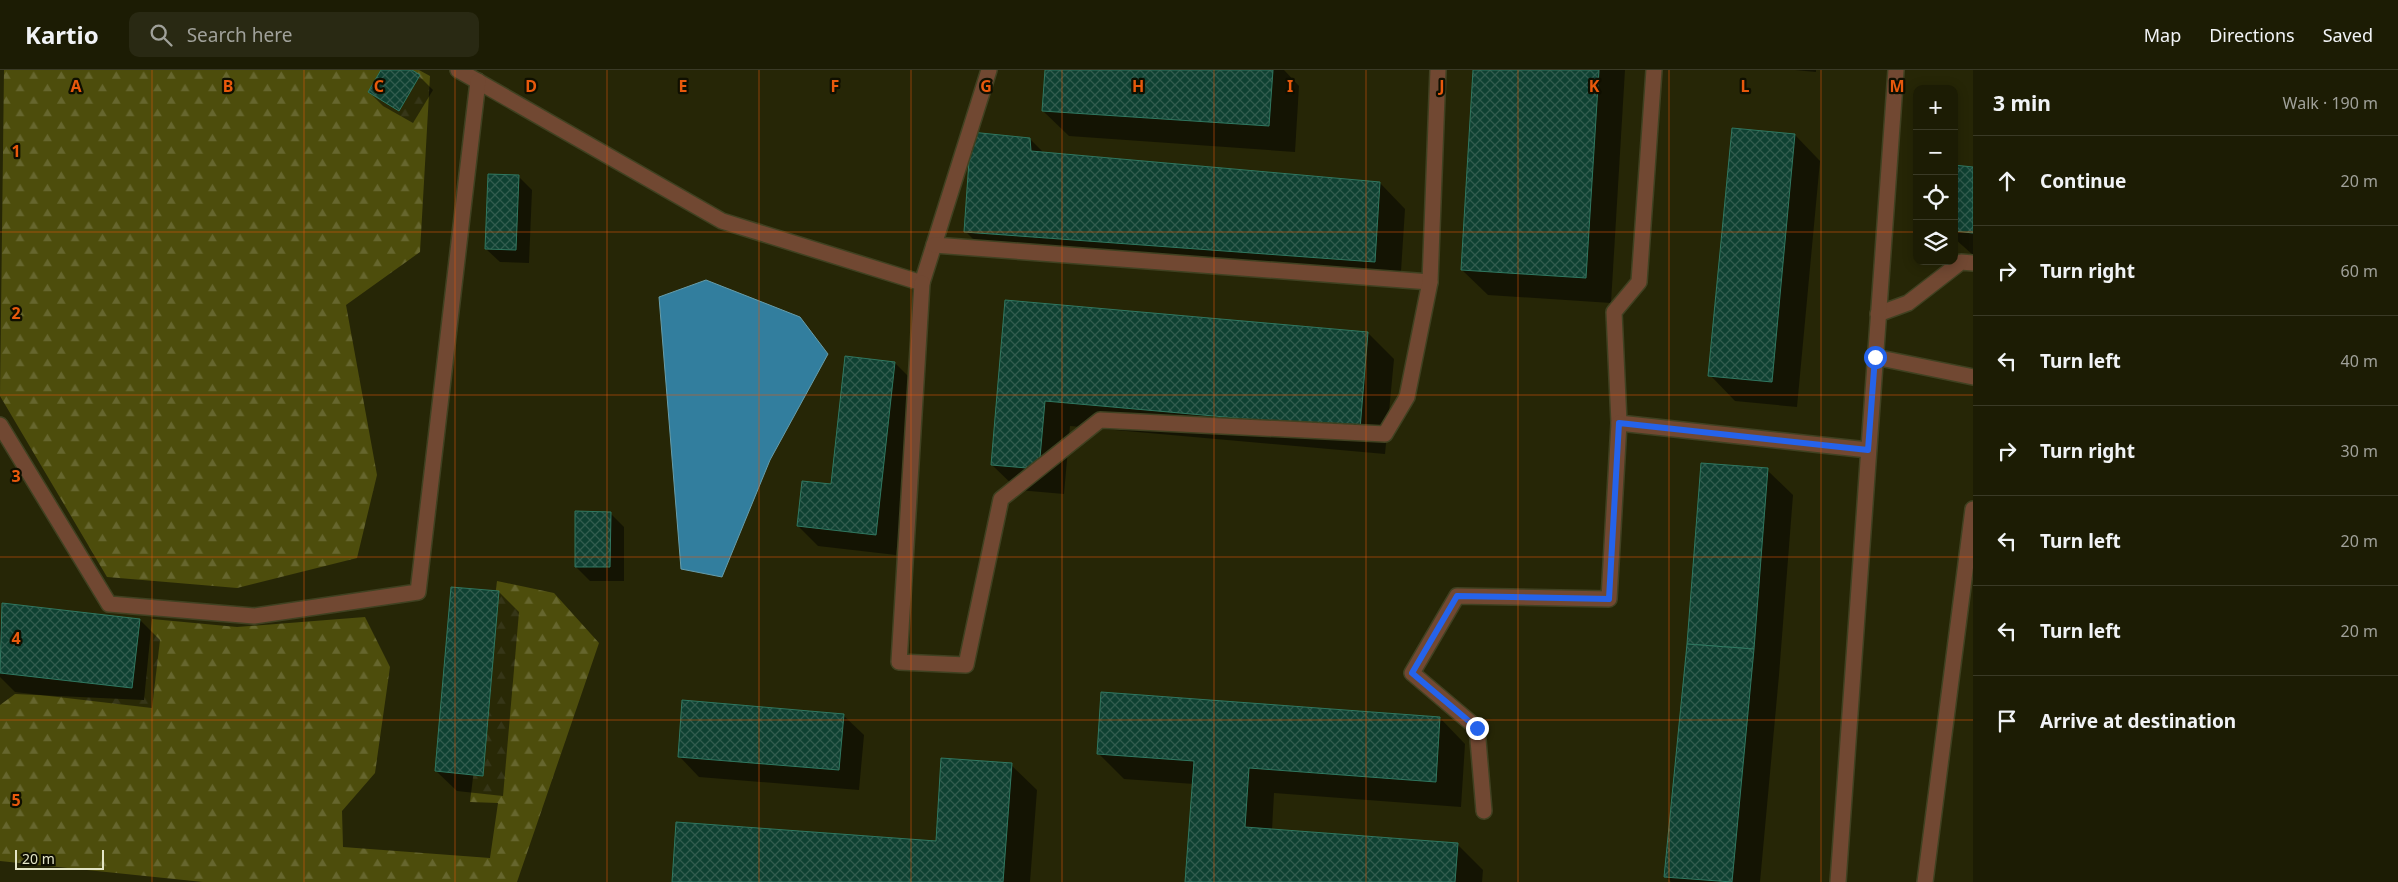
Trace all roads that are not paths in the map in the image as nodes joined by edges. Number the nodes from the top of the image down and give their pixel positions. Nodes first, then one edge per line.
1 (458, 70) edge
2 (989, 70) edge
3 (1438, 70) edge
4 (1654, 70) edge
5 (1896, 70) edge
6 (478, 81) junction
7 (934, 245) junction
8 (1973, 263) edge
9 (1430, 282) junction
10 (922, 283) junction
11 (1878, 314) junction
12 (1875, 357) junction
13 (1973, 377) edge
14 (1619, 423) junction
15 (0, 425) edge
16 (1868, 450) junction
17 (1973, 508) edge
18 (1484, 810) dead end
19 (1838, 882) edge
20 (1925, 882) edge

1 - 6 lane
2 - 7 lane
3 - 9 lane
4 - 14 lane
5 - 11 lane
6 - 10 lane
6 - 15 lane
7 - 9 lane
7 - 10 lane
8 - 11 lane
9 - 10 lane
11 - 12 lane
12 - 13 lane
12 - 16 lane
14 - 16 lane
14 - 18 lane
16 - 19 lane
17 - 20 lane

